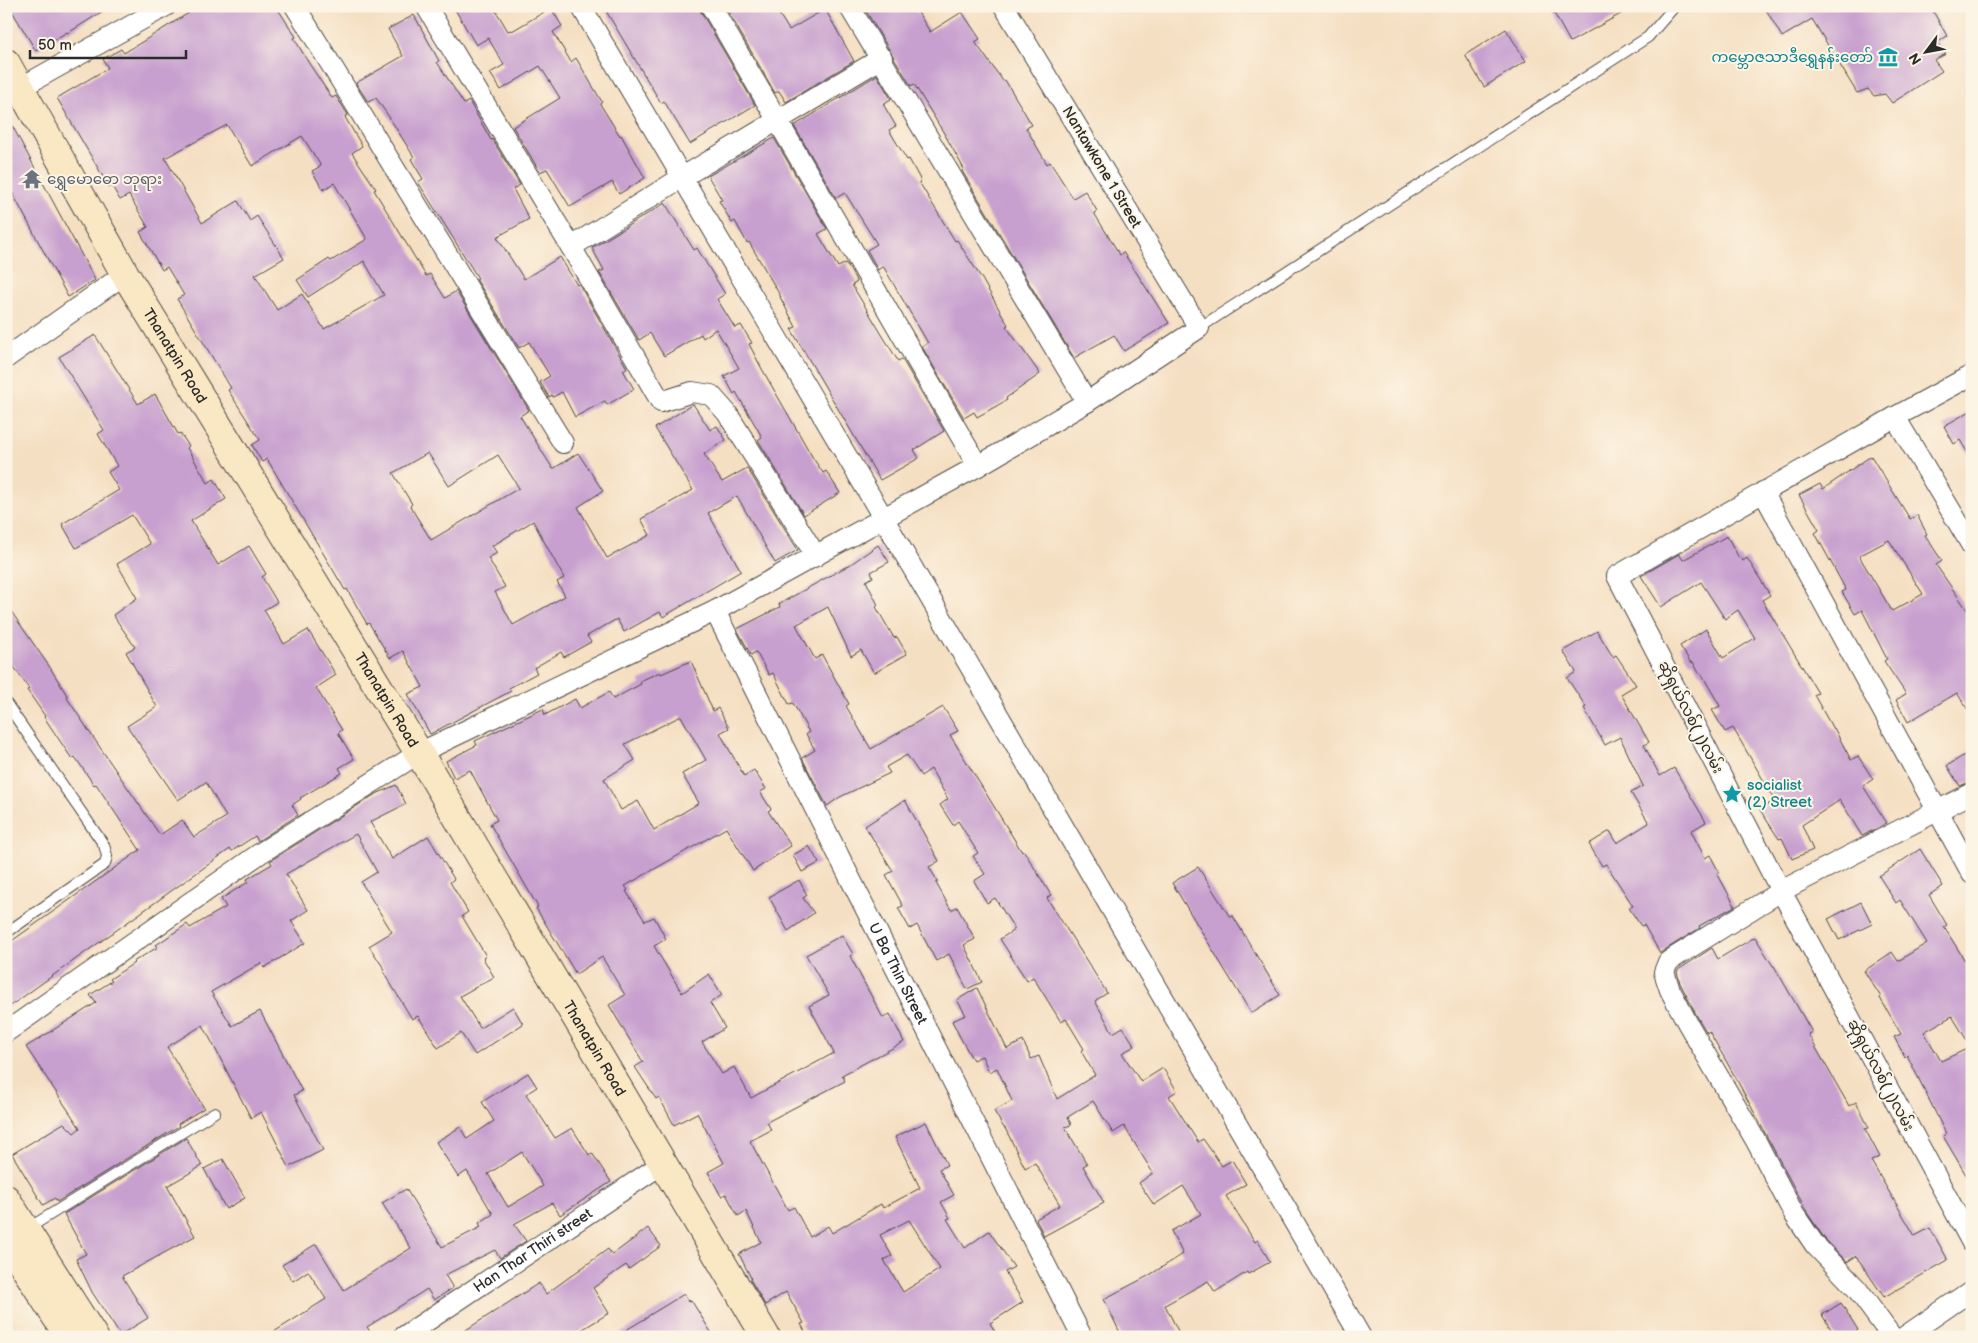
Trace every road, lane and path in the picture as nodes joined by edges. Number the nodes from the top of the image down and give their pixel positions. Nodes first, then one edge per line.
1 (294, 6) edge
2 (426, 6) edge
3 (580, 6) edge
4 (711, 6) edge
5 (849, 6) edge
6 (1004, 6) edge
7 (1675, 6) edge
8 (165, 7) edge
9 (882, 58) junction
10 (6, 64) edge
11 (20, 88) junction
12 (778, 122) junction
13 (681, 178) junction
14 (571, 247) junction
15 (125, 274) junction
16 (1199, 328) junction
17 (6, 358) edge
18 (1972, 376) edge
19 (1086, 402) junction
20 (1895, 417) junction
21 (563, 443) dead end
22 (978, 466) junction
23 (1763, 492) junction
24 (884, 519) junction
25 (1972, 546) edge
26 (816, 556) junction
27 (715, 611) junction
28 (6, 703) edge
29 (419, 753) junction
30 (1972, 793) edge
31 (1938, 812) junction
32 (1972, 874) edge
33 (1781, 891) junction
34 (6, 933) edge
35 (6, 1032) edge
36 (215, 1112) dead end
37 (662, 1164) junction
38 (6, 1199) edge
39 (16, 1234) edge
40 (1972, 1243) edge
41 (1972, 1290) edge
42 (69, 1337) edge
43 (94, 1337) edge
44 (402, 1337) edge
45 (766, 1337) edge
46 (1082, 1337) edge
47 (1361, 1337) edge
48 (1892, 1337) edge
49 (1904, 1337) edge

1 - 21 street
2 - 14 street
3 - 13 street
4 - 12 street
5 - 9 street
6 - 16 street, Nantawkone 1 Street
7 - 16 lane
8 - 11 street
9 - 12 street
9 - 19 street
10 - 11 main road, Thanatpin Road
11 - 15 main road, Thanatpin Road
12 - 13 street
12 - 22 street
13 - 14 street
13 - 24 street
14 - 26 street
15 - 17 street
15 - 29 main road, Thanatpin Road
16 - 19 street
18 - 20 street, ဆိုရှယ်လစ်(၂)လမ်း
19 - 22 street
20 - 23 street, ဆိုရှယ်လစ်(၂)လမ်း
20 - 25 street
22 - 24 street
23 - 31 street
23 - 33 street, ဆိုရှယ်လစ်(၂)လမ်း
24 - 26 street
24 - 47 street
26 - 27 street
27 - 29 street
27 - 46 street, U Ba Thin Street
28 - 34 lane
29 - 35 street
29 - 37 main road, Thanatpin Road
30 - 31 street
31 - 32 street
31 - 33 street
33 - 40 street, ဆိုရှယ်လစ်(၂)လမ်း
33 - 48 street
36 - 39 lane
37 - 44 street, Han Thar Thiri street
37 - 45 main road, Thanatpin Road
38 - 39 main road
39 - 42 main road
39 - 43 main road
41 - 49 street

